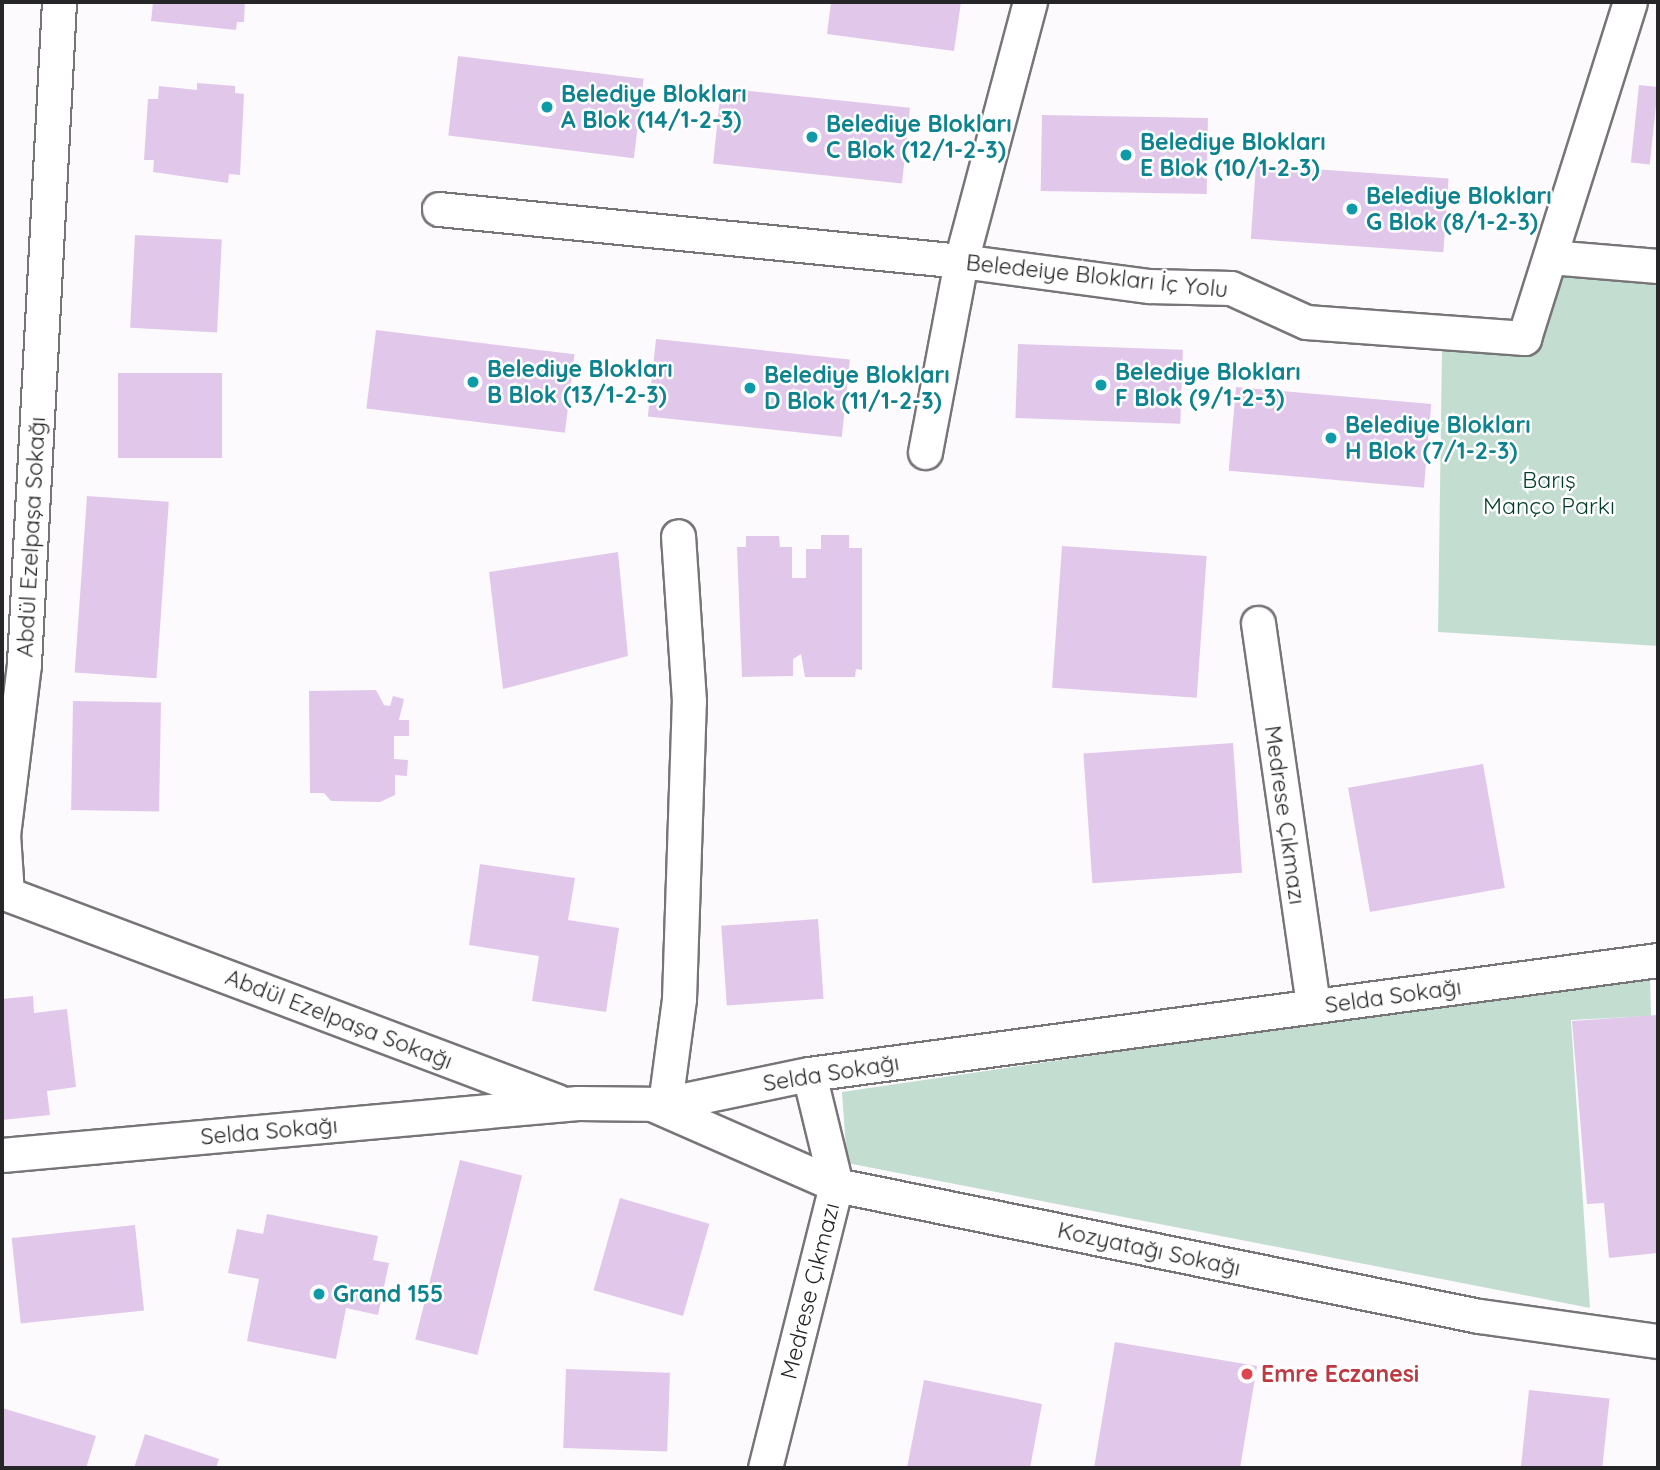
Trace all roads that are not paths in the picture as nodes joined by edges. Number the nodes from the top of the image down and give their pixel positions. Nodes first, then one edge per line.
1 (59, 2) edge
2 (1030, 2) edge
3 (1630, 2) edge
4 (439, 209) dead end
5 (1550, 257) junction
6 (961, 261) junction
7 (1658, 266) edge
8 (925, 452) dead end
9 (678, 536) dead end
10 (1258, 623) dead end
11 (13, 663) edge
12 (1658, 960) edge
13 (1312, 1006) junction
14 (809, 1073) junction
15 (566, 1104) junction
16 (660, 1105) junction
17 (2, 1155) edge
18 (836, 1185) junction
19 (1658, 1340) edge
20 (765, 1468) edge

1 - 11 street, Abdül Ezelpaşa Sokağı
2 - 6 street
3 - 5 street, Beledeiye Blokları İç Yolu
4 - 6 street, Beledeiye Blokları İç Yolu
5 - 6 street, Beledeiye Blokları İç Yolu
5 - 7 street
6 - 8 street
9 - 16 street
10 - 13 street, Medrese Çıkmazı
11 - 15 street, Abdül Ezelpaşa Sokağı
12 - 13 street, Selda Sokağı
13 - 14 street, Selda Sokağı
14 - 16 street, Selda Sokağı
14 - 18 street, Medrese Çıkmazı
15 - 16 street, Selda Sokağı
15 - 17 street, Selda Sokağı
16 - 18 street, Kozyatağı Sokağı
18 - 19 street, Kozyatağı Sokağı
18 - 20 street, Medrese Çıkmazı

